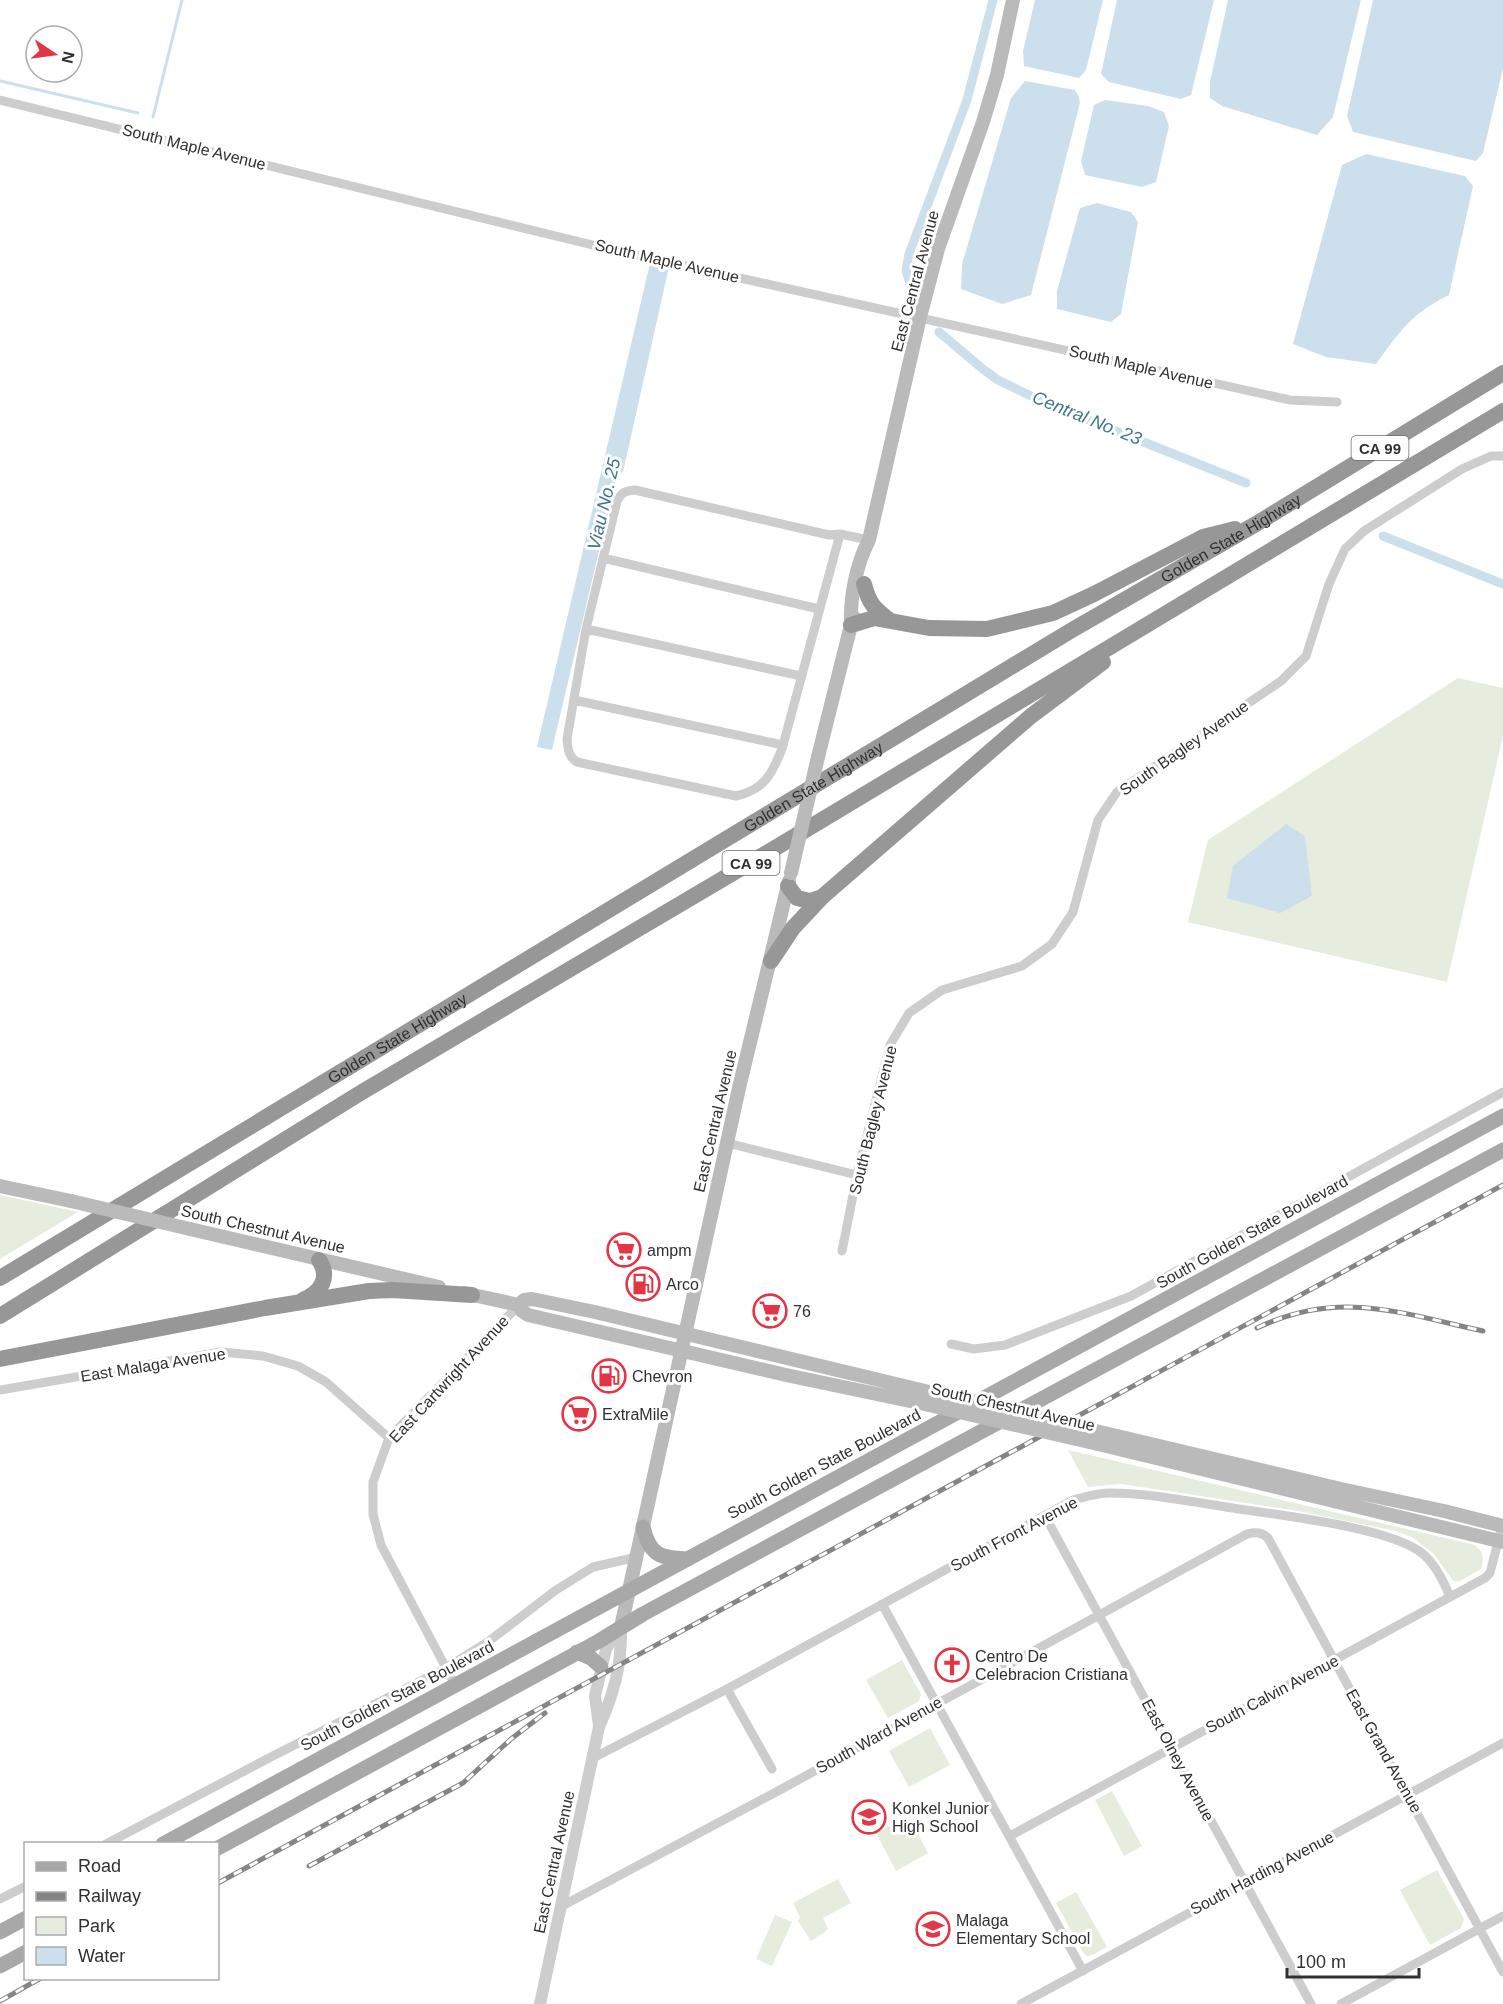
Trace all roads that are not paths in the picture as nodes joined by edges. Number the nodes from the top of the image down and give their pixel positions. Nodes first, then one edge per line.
1 (1013, 0) edge
2 (0, 100) edge
3 (920, 316) junction
4 (1503, 373) edge
5 (1337, 402) dead end
6 (1503, 411) edge
7 (1503, 456) edge
8 (1256, 524) junction
9 (840, 534) junction
10 (869, 540) junction
11 (603, 558) junction
12 (864, 585) junction
13 (819, 609) junction
14 (1172, 610) junction
15 (890, 620) junction
16 (851, 625) junction
17 (586, 629) junction
18 (801, 676) junction
19 (574, 700) junction
20 (783, 746) junction
21 (790, 880) junction
22 (822, 897) junction
23 (771, 961) junction
24 (1503, 1092) edge
25 (1503, 1116) edge
26 (727, 1143) junction
27 (1503, 1150) edge
28 (857, 1175) junction
29 (0, 1186) edge
30 (842, 1251) dead end
31 (319, 1260) junction
32 (0, 1278) edge
33 (472, 1295) junction
34 (296, 1303) junction
35 (519, 1305) junction
36 (0, 1316) edge
37 (686, 1334) junction
38 (951, 1344) dead end
39 (682, 1351) junction
40 (0, 1359) edge
41 (0, 1390) edge
42 (389, 1438) junction
43 (1045, 1516) junction
44 (1502, 1526) edge
45 (643, 1527) junction
46 (1260, 1533) joint
47 (1501, 1541) edge
48 (636, 1557) junction
49 (688, 1559) junction
50 (628, 1592) junction
51 (1450, 1597) junction
52 (882, 1604) junction
53 (1098, 1615) junction
54 (621, 1627) junction
55 (577, 1653) junction
56 (1334, 1660) junction
57 (601, 1667) junction
58 (446, 1668) junction
59 (455, 1685) junction
60 (727, 1689) junction
61 (937, 1703) junction
62 (599, 1727) junction
63 (1503, 1743) edge
64 (1172, 1748) junction
65 (593, 1758) junction
66 (772, 1769) dead end
67 (1408, 1794) junction
68 (1010, 1836) junction
69 (110, 1842) edge
70 (167, 1842) edge
71 (219, 1847) edge
72 (1245, 1882) junction
73 (24, 1887) edge
74 (0, 1899) edge
75 (562, 1906) junction
76 (1503, 1916) edge
77 (24, 1919) edge
78 (1480, 1928) junction
79 (0, 1932) edge
80 (24, 1953) edge
81 (0, 1966) edge
82 (1083, 1971) junction
83 (1503, 1972) edge
84 (540, 2004) edge
85 (1021, 2004) edge
86 (1311, 2004) edge
87 (1341, 2004) edge

1 - 3 main road, East Central Avenue
2 - 3 street, South Maple Avenue
3 - 5 street, South Maple Avenue
3 - 10 main road, East Central Avenue
4 - 8 highway, Golden State Highway / CA 99
6 - 14 highway, Golden State Highway / CA 99
7 - 28 street, South Bagley Avenue
8 - 15 highway
8 - 32 highway, Golden State Highway / CA 99
9 - 10 street
9 - 11 street
9 - 13 street
10 - 12 main road, East Central Avenue
10 - 16 main road, East Central Avenue
11 - 13 street
11 - 17 street
12 - 15 highway
12 - 16 main road, East Central Avenue
13 - 18 street
14 - 22 highway
14 - 36 highway, Golden State Highway / CA 99
15 - 16 highway
16 - 21 main road, East Central Avenue, bridge
17 - 18 street
17 - 19 street
18 - 20 street
19 - 20 street
19 - 20 street
21 - 22 highway
21 - 23 main road, East Central Avenue
22 - 23 highway
23 - 26 main road, East Central Avenue
24 - 38 street
25 - 49 main road, South Golden State Boulevard
26 - 28 street
26 - 37 main road, East Central Avenue
27 - 54 main road
28 - 30 street, South Bagley Avenue
29 - 31 main road, South Chestnut Avenue, bridge
31 - 33 main road, South Chestnut Avenue
31 - 34 highway
33 - 34 highway
33 - 35 main road, South Chestnut Avenue
34 - 40 highway
35 - 37 main road, South Chestnut Avenue
35 - 39 main road, South Chestnut Avenue
35 - 42 street, East Cartwright Avenue
37 - 39 main road, East Central Avenue
37 - 44 main road, South Chestnut Avenue, bridge
39 - 45 main road, East Central Avenue
39 - 47 main road, South Chestnut Avenue, bridge
41 - 42 street, East Malaga Avenue
42 - 58 street, East Cartwright Avenue
43 - 51 street, South Front Avenue
43 - 52 street, South Front Avenue
43 - 53 street, East Olney Avenue
44 - 47 street, South Calvin Avenue
45 - 48 main road, East Central Avenue
45 - 49 main road
46 - 53 street, South Ward Avenue
46 - 56 street, East Grand Avenue
47 - 51 street, South Calvin Avenue
48 - 50 main road, East Central Avenue
48 - 58 street
49 - 50 main road, South Golden State Boulevard
50 - 54 main road, East Central Avenue
50 - 59 main road, South Golden State Boulevard
51 - 56 street, South Calvin Avenue
52 - 60 street, South Front Avenue
52 - 61 street
53 - 61 street, South Ward Avenue
53 - 64 street, East Olney Avenue
54 - 55 main road
54 - 57 street, East Central Avenue
54 - 62 street, East Central Avenue
55 - 57 main road
55 - 71 main road
56 - 64 street, South Calvin Avenue
56 - 67 street, East Grand Avenue
57 - 62 street, East Central Avenue
58 - 59 street, East Cartwright Avenue
58 - 69 street
59 - 70 main road, South Golden State Boulevard
60 - 65 street, South Front Avenue
60 - 66 street
61 - 68 street
61 - 75 street, South Ward Avenue
62 - 65 street, East Central Avenue
63 - 67 street, South Harding Avenue
64 - 68 street, South Calvin Avenue
64 - 72 street, East Olney Avenue
65 - 75 street, East Central Avenue
67 - 72 street, South Harding Avenue
67 - 78 street, East Grand Avenue
68 - 82 street
72 - 82 street, South Harding Avenue
72 - 86 street, East Olney Avenue
73 - 74 street
75 - 84 street, East Central Avenue
76 - 78 street
77 - 79 main road
78 - 83 street, East Grand Avenue
78 - 87 street
80 - 81 main road
82 - 85 street, South Harding Avenue

